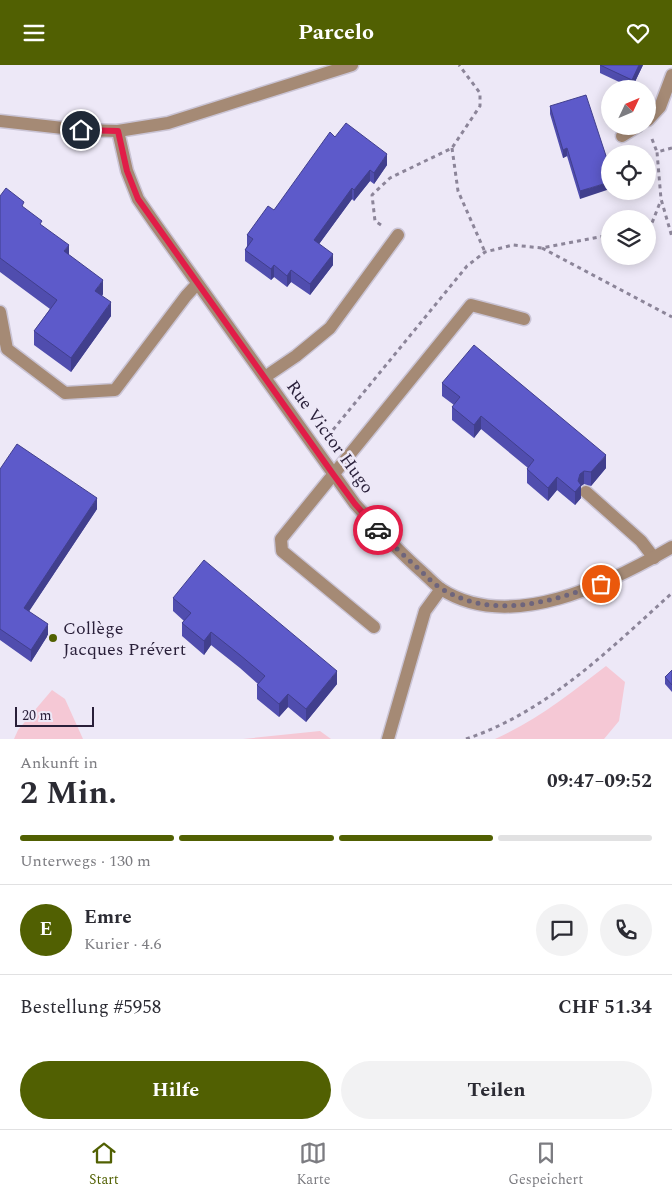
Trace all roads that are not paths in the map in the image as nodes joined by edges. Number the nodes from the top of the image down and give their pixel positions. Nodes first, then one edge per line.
1 (352, 65) edge
2 (672, 75) edge
3 (656, 111) edge
4 (0, 121) edge
5 (118, 131) junction
6 (398, 235) road end
7 (197, 284) junction
8 (0, 311) edge
9 (524, 319) dead end
10 (265, 377) junction
11 (333, 474) junction
12 (586, 492) edge
13 (672, 547) edge
14 (654, 558) junction
15 (441, 589) junction
16 (374, 627) dead end
17 (388, 739) edge

1 - 5 street
2 - 3 street
4 - 5 street
5 - 7 street, Rue Victor Hugo
6 - 10 street
7 - 8 street
7 - 10 street, Rue Victor Hugo
9 - 11 street
10 - 11 street, Rue Victor Hugo
11 - 15 street, Rue Victor Hugo
11 - 16 street
12 - 14 street
13 - 14 street, Rue Victor Hugo
14 - 15 street, Rue Victor Hugo
15 - 17 street

